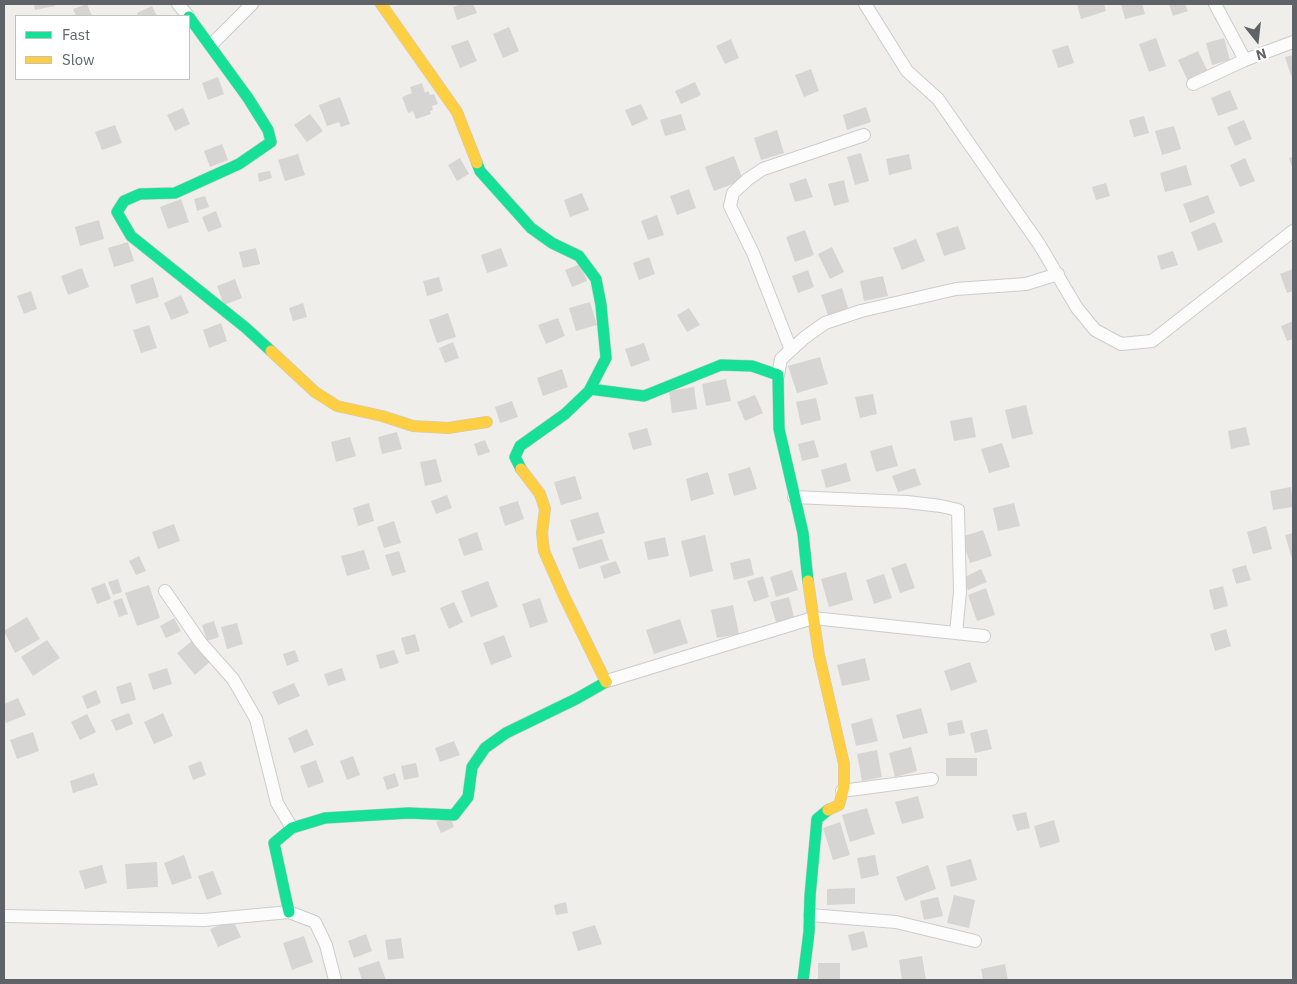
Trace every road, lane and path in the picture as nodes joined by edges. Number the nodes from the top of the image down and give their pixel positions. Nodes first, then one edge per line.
1 (178, 4) edge
2 (252, 4) edge
3 (381, 4) edge
4 (865, 4) edge
5 (1215, 4) edge
6 (186, 15) edge
7 (190, 19) edge
8 (1293, 42) edge
9 (211, 45) junction
10 (1245, 60) junction
11 (1193, 84) dead end
12 (864, 135) dead end
13 (1293, 230) edge
14 (1058, 274) junction
15 (791, 350) junction
16 (778, 375) junction
17 (590, 389) junction
18 (487, 422) dead end
19 (794, 497) junction
20 (165, 591) dead end
21 (813, 618) junction
22 (956, 633) junction
23 (984, 636) dead end
24 (607, 681) junction
25 (932, 779) dead end
26 (842, 791) junction
27 (292, 828) junction
28 (289, 912) junction
29 (810, 915) junction
30 (4, 916) edge
31 (975, 941) dead end
32 (335, 980) edge
33 (803, 980) edge

1 - 6 street
2 - 9 street
3 - 17 street
4 - 14 street
5 - 10 street
7 - 9 street
8 - 10 street
9 - 18 street
10 - 11 street
12 - 15 street
13 - 14 street
14 - 15 street
15 - 16 street
16 - 17 street
16 - 19 street
17 - 24 street
19 - 21 street
19 - 22 street
20 - 27 street
21 - 22 street
21 - 24 street
21 - 26 street
22 - 23 street
24 - 27 street
25 - 26 street
26 - 29 street
27 - 28 street
28 - 30 street
28 - 32 street
29 - 31 street
29 - 33 street

